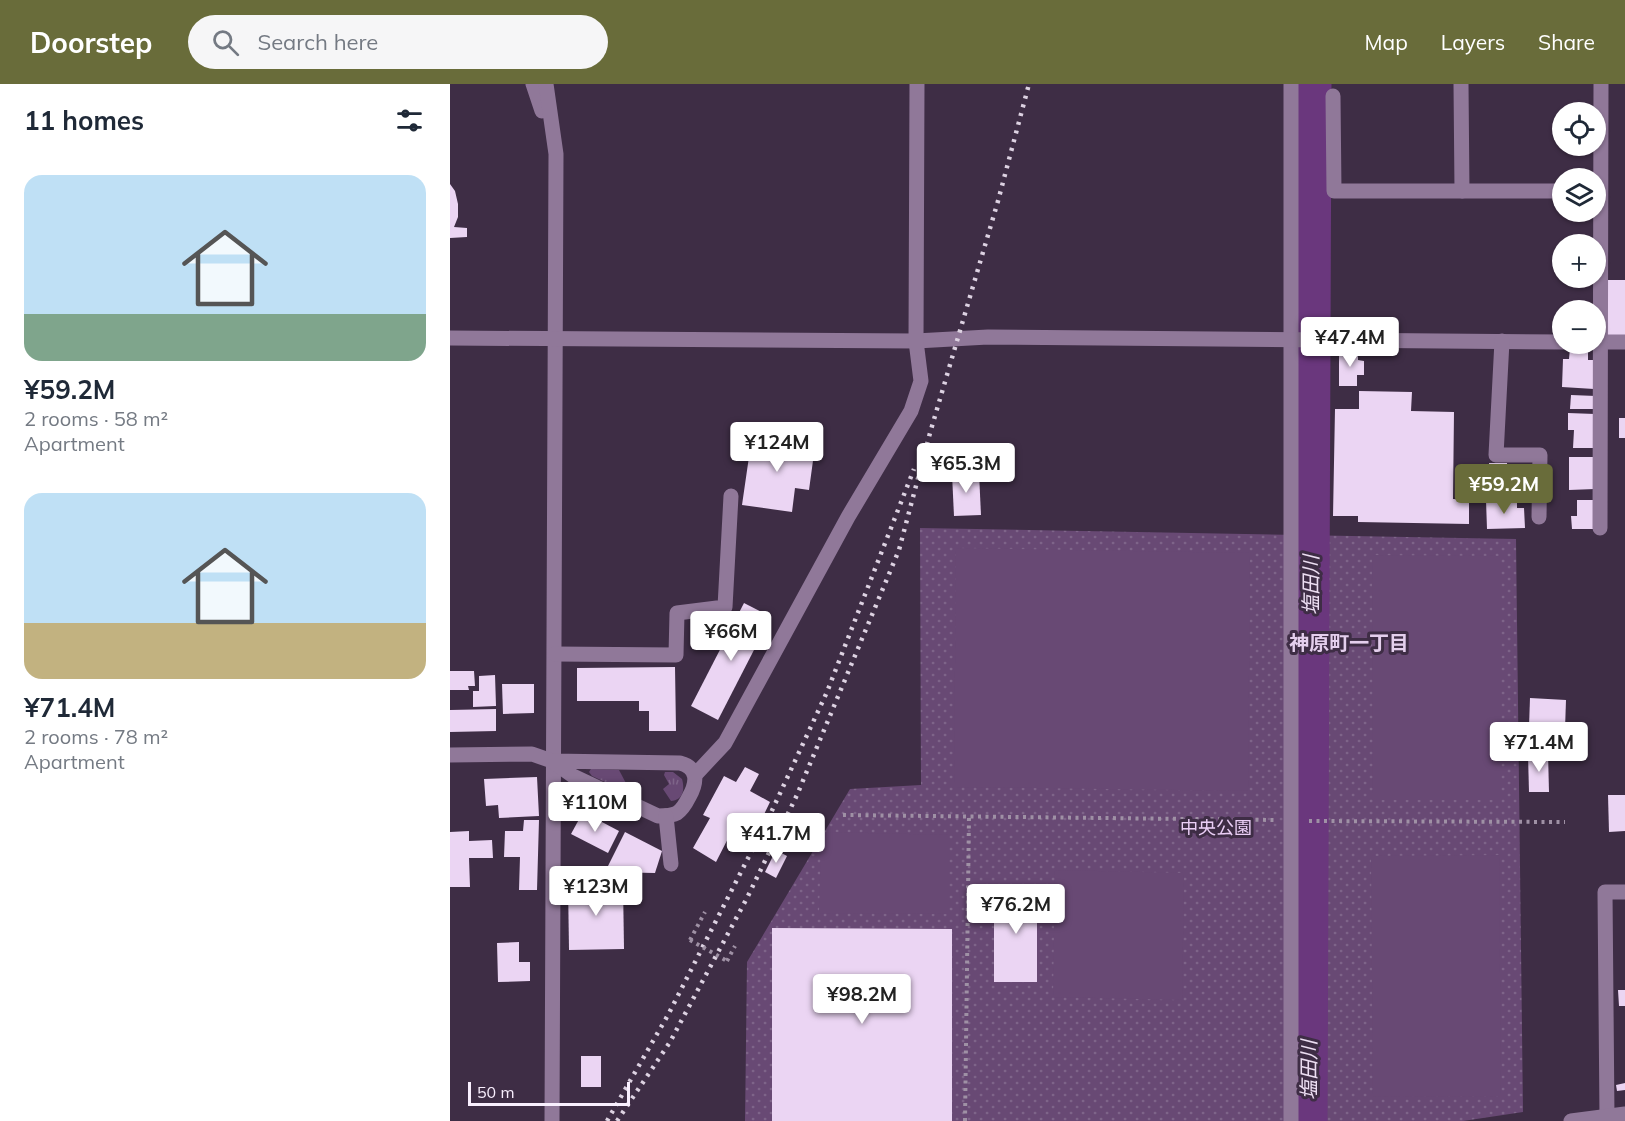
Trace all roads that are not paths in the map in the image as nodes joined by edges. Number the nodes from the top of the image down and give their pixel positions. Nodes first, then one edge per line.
1 (533, 84) edge
2 (546, 84) edge
3 (917, 84) edge
4 (1291, 84) edge
5 (1461, 84) edge
6 (1601, 84) edge
7 (1333, 96) dead end
8 (556, 154) junction
9 (1599, 168) edge
10 (1462, 191) junction
11 (1552, 191) edge
12 (1599, 222) edge
13 (1599, 300) edge
14 (555, 337) junction
15 (450, 338) edge
16 (1295, 339) junction
17 (916, 341) junction
18 (1502, 341) junction
19 (1552, 342) edge
20 (1606, 342) edge
21 (1625, 342) edge
22 (1599, 354) edge
23 (731, 496) dead end
24 (1539, 517) dead end
25 (1600, 528) dead end
26 (555, 654) junction
27 (450, 754) edge
28 (552, 761) junction
29 (695, 776) junction
30 (666, 816) junction
31 (671, 864) dead end
32 (1625, 892) edge
33 (1625, 1114) edge
34 (1607, 1117) junction
35 (552, 1121) edge
36 (1292, 1121) edge
37 (1571, 1121) edge

1 - 8 street
2 - 8 street
3 - 17 street
4 - 16 street
5 - 10 street
6 - 9 street
7 - 10 street
8 - 14 street
10 - 11 street
12 - 13 street
14 - 15 street
14 - 17 street
14 - 26 street
16 - 17 street
16 - 18 street
16 - 36 street
17 - 29 street
18 - 19 street
18 - 24 street
20 - 21 street
22 - 25 street
23 - 26 street
26 - 28 street
27 - 28 street
28 - 29 street
28 - 30 street
28 - 35 street
29 - 30 street
30 - 31 street
32 - 34 street
33 - 34 street
34 - 37 street

